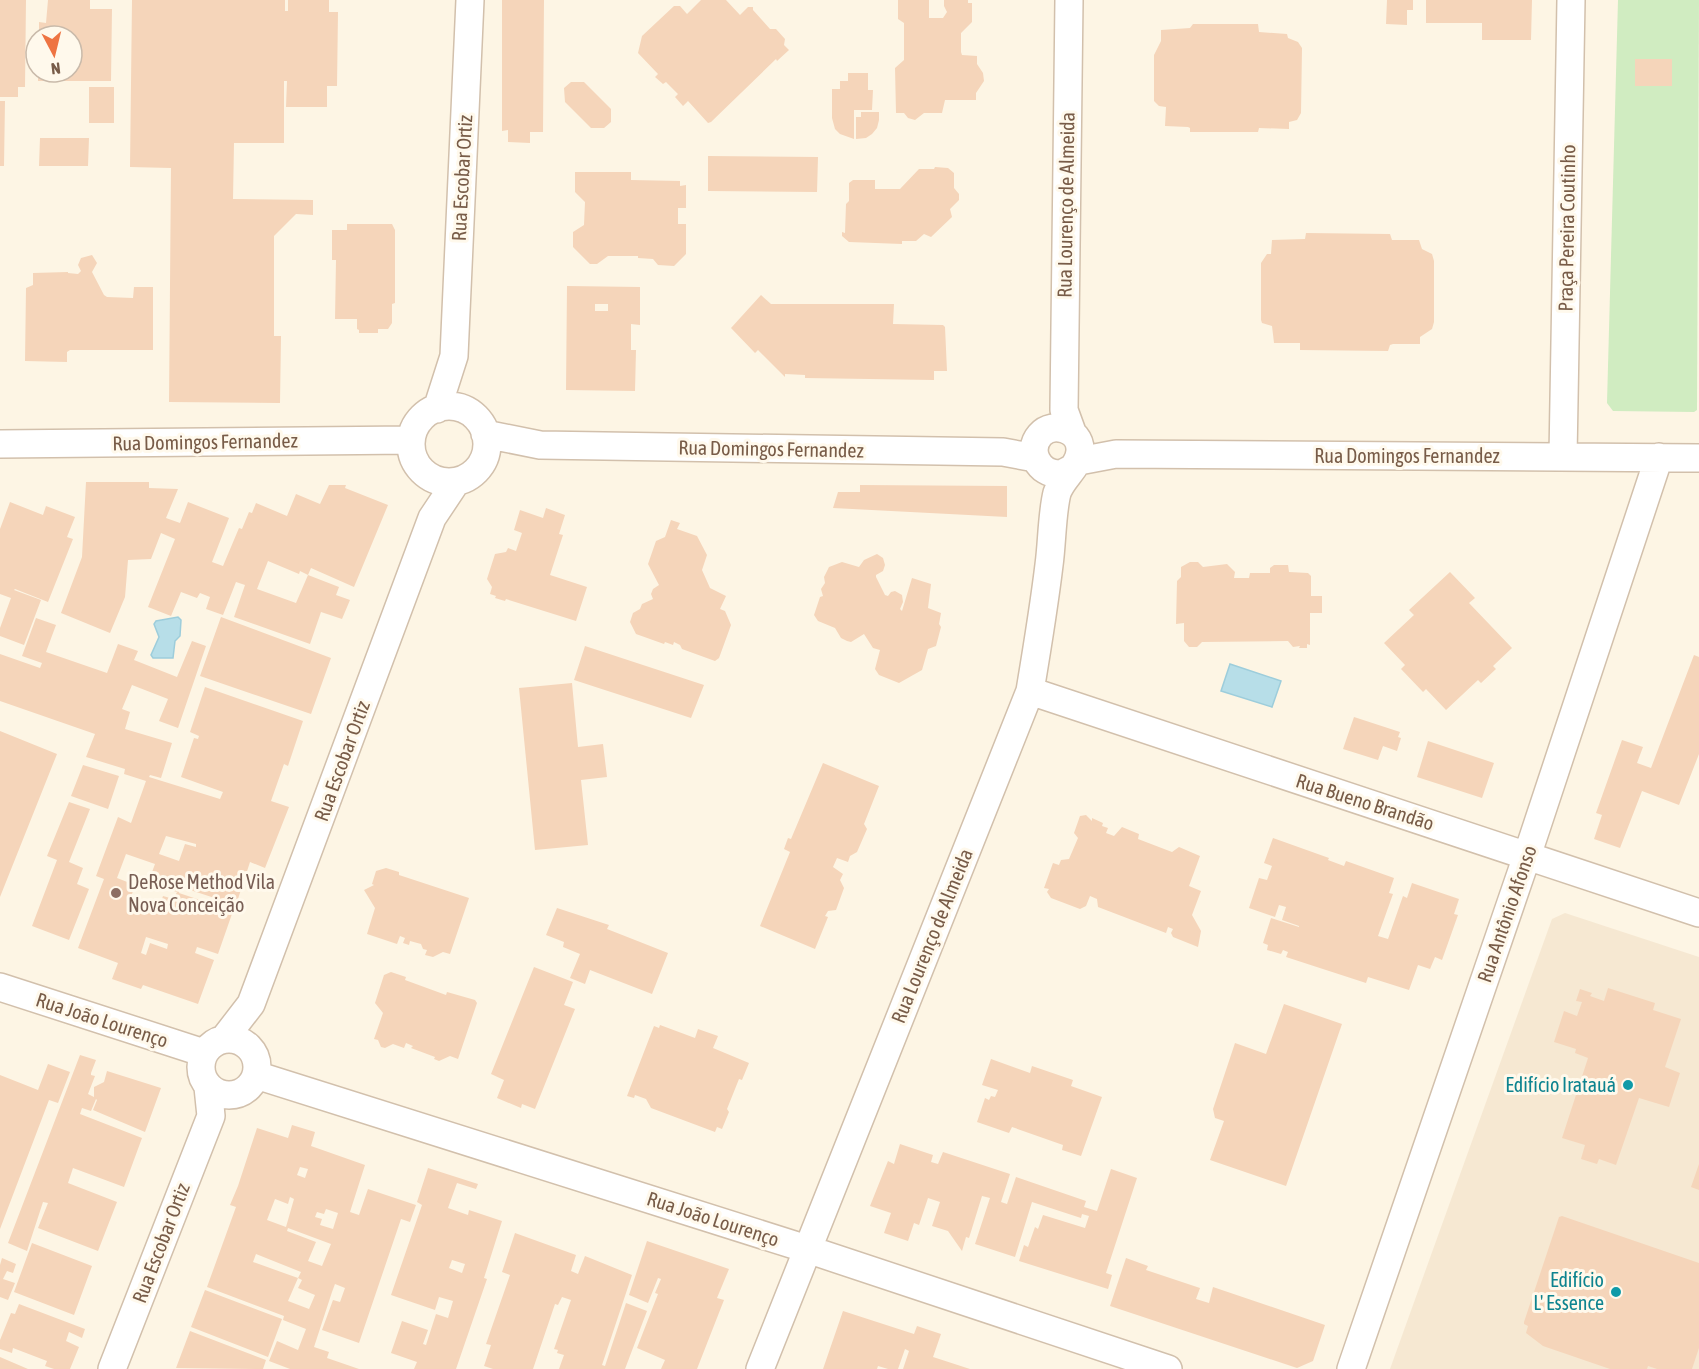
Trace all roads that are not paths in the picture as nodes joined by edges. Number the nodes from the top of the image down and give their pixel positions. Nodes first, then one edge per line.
1 (470, 0) edge
2 (1069, 0) edge
3 (1571, 0) edge
4 (454, 356) junction
5 (437, 409) junction
6 (468, 411) junction
7 (411, 440) junction
8 (0, 444) edge
9 (485, 445) junction
10 (1059, 451) junction
11 (1563, 457) junction
12 (1659, 458) junction
13 (1699, 458) edge
14 (430, 477) junction
15 (456, 482) junction
16 (432, 518) junction
17 (1030, 692) junction
18 (1527, 856) junction
19 (1699, 913) edge
20 (0, 987) edge
21 (251, 1004) junction
22 (214, 1046) junction
23 (249, 1073) junction
24 (208, 1087) junction
25 (211, 1116) junction
26 (807, 1249) junction
27 (112, 1369) edge
28 (760, 1369) edge
29 (1168, 1369) edge
30 (1351, 1369) edge

1 - 4 street, Rua Escobar Ortiz
2 - 10 street, Rua Lourenço de Almeida
3 - 11 street, Praça Pereira Coutinho
4 - 5 street, Rua Escobar Ortiz
4 - 6 street, Rua Escobar Ortiz
5 - 6 street
5 - 7 street
6 - 9 street
7 - 8 street, Rua Domingos Fernandez
7 - 14 street
9 - 10 street, Rua Domingos Fernandez
9 - 15 street
10 - 11 street, Rua Domingos Fernandez
10 - 17 street, Rua Lourenço de Almeida
11 - 12 street, Rua Domingos Fernandez
12 - 13 street, Rua Domingos Fernandez
12 - 18 street, Rua Antônio Afonso
14 - 15 street
14 - 16 street, Rua Escobar Ortiz
15 - 16 street, Rua Escobar Ortiz
16 - 21 street, Rua Escobar Ortiz
17 - 18 street, Rua Bueno Brandão
17 - 26 street, Rua Lourenço de Almeida
18 - 19 street, Rua Bueno Brandão
18 - 30 street, Rua Antônio Afonso
20 - 22 street, Rua João Lourenço
21 - 22 street, Rua Escobar Ortiz
21 - 23 street, Rua Escobar Ortiz
22 - 23 street
22 - 24 street
23 - 24 street
23 - 25 street, Rua Escobar Ortiz
23 - 26 street, Rua João Lourenço
24 - 25 street, Rua Escobar Ortiz
25 - 27 street, Rua Escobar Ortiz
26 - 28 street, Rua Lourenço de Almeida
26 - 29 street, Rua João Lourenço

